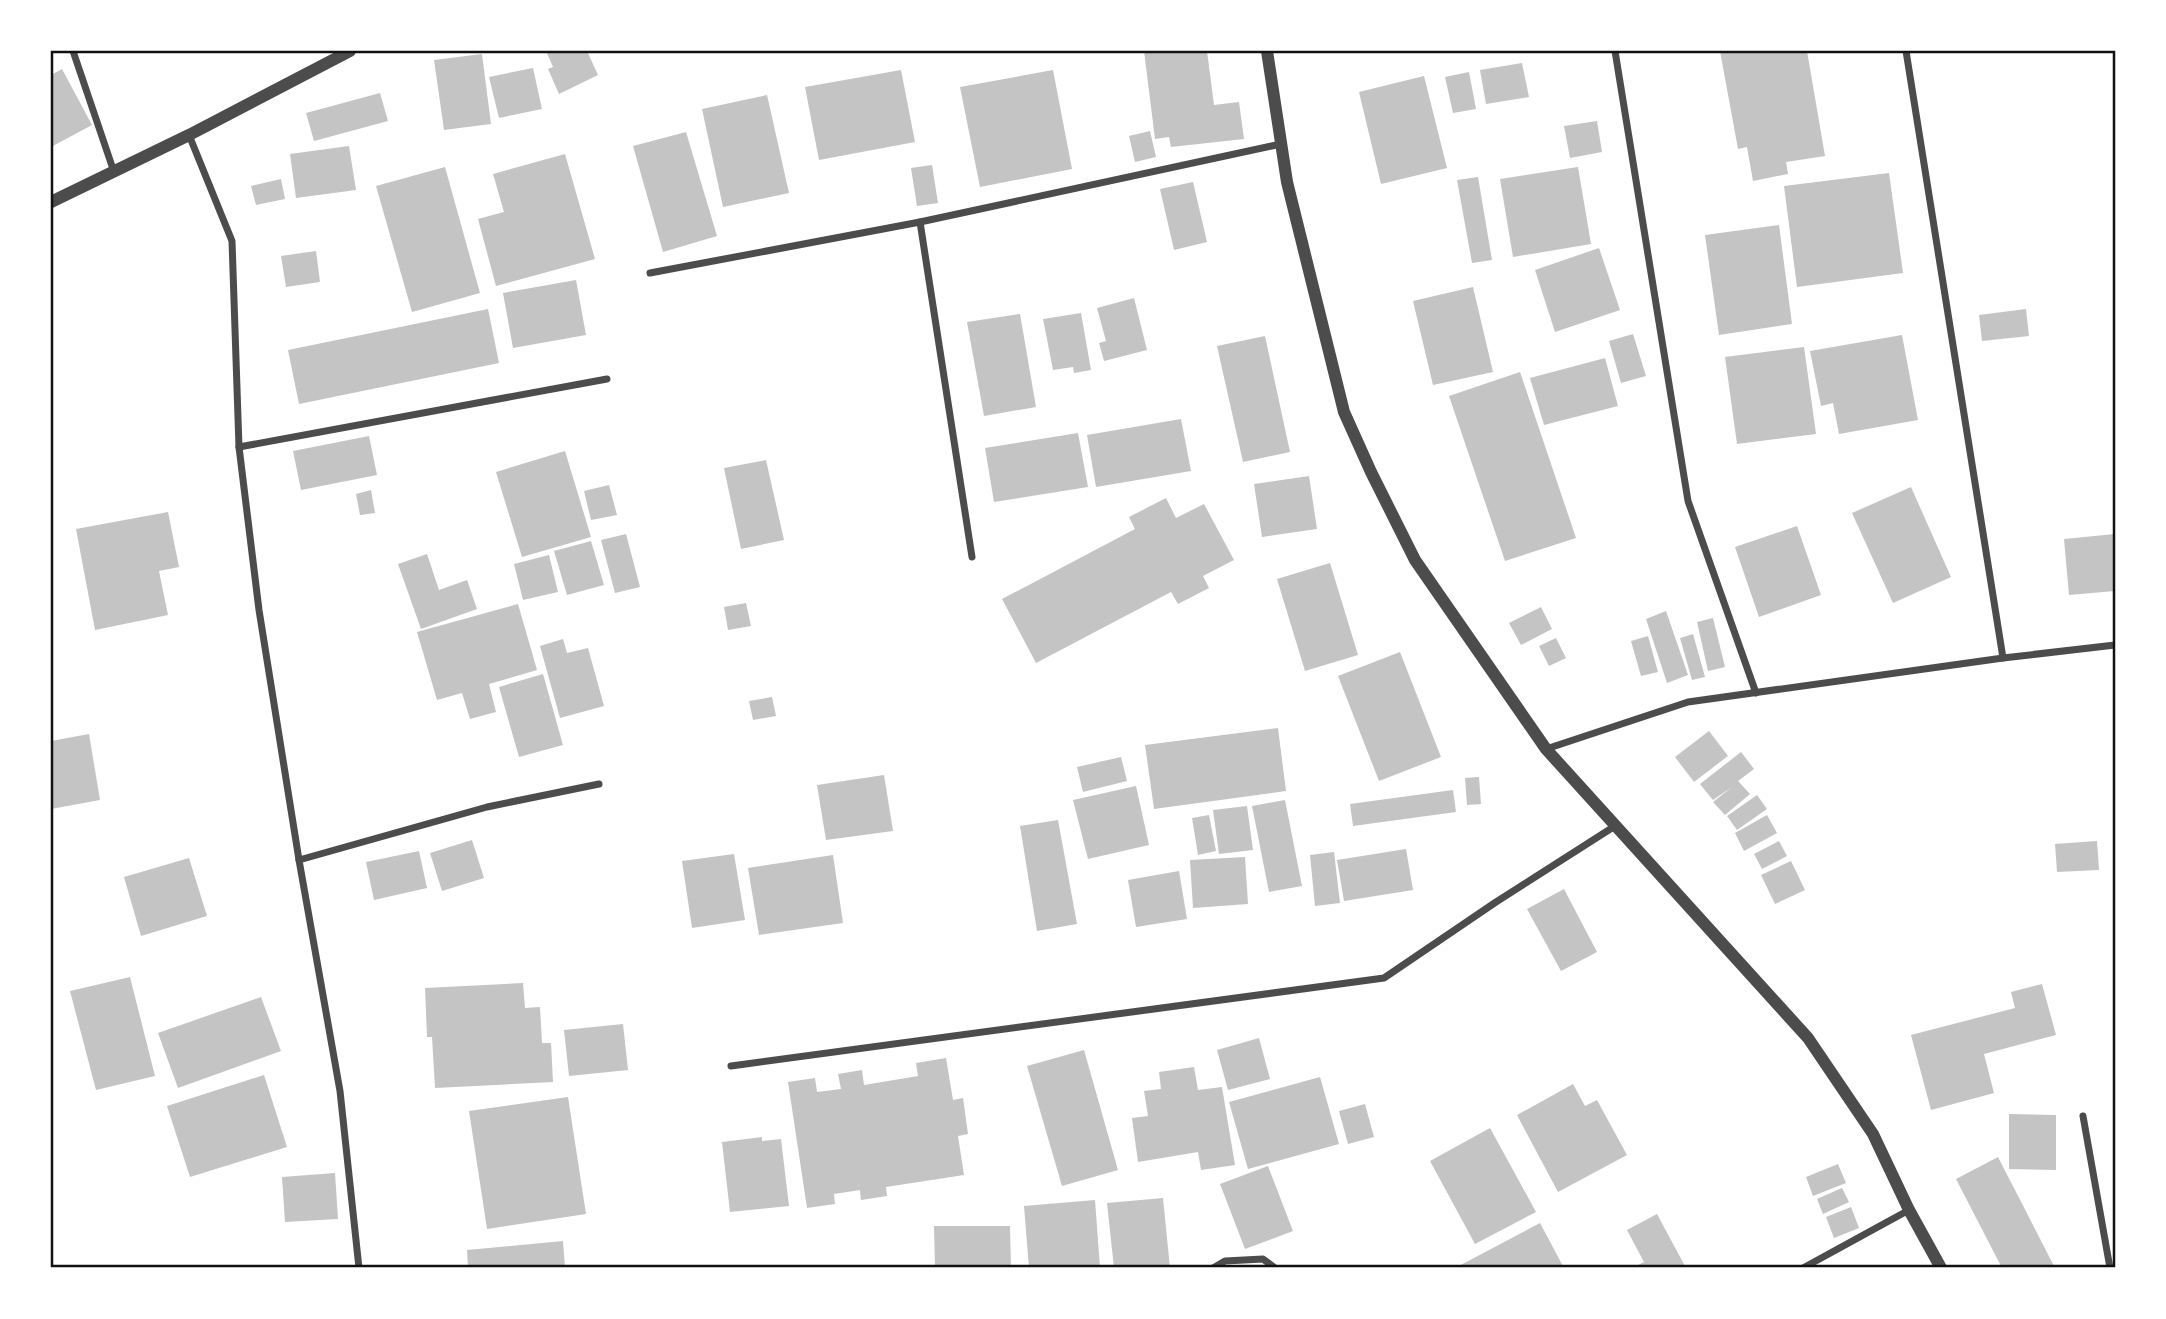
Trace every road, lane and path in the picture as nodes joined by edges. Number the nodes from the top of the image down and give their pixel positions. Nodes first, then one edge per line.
1 (73, 51) edge
2 (350, 51) edge
3 (1267, 51) edge
4 (1615, 51) edge
5 (1906, 51) edge
6 (190, 135) junction
7 (1281, 144) junction
8 (114, 172) junction
9 (51, 202) edge
10 (920, 222) junction
11 (650, 273) dead end
12 (607, 379) dead end
13 (239, 447) junction
14 (972, 557) dead end
15 (2115, 645) edge
16 (2003, 658) junction
17 (1756, 693) junction
18 (1546, 749) junction
19 (599, 784) dead end
20 (1615, 826) junction
21 (299, 860) junction
22 (731, 1066) dead end
23 (2083, 1116) dead end
24 (1909, 1210) junction
25 (359, 1268) edge
26 (1213, 1268) edge
27 (1275, 1268) edge
28 (1803, 1268) edge
29 (1941, 1268) edge
30 (2110, 1268) edge

1 - 8 street
2 - 6 street
3 - 7 street
4 - 17 street
5 - 16 street
6 - 8 street
6 - 13 street
7 - 10 street
7 - 18 street
8 - 9 street
10 - 11 street
10 - 14 street
12 - 13 street
13 - 21 street
15 - 16 street
16 - 17 street
17 - 18 street
18 - 20 street
19 - 21 street
20 - 22 street
20 - 24 street
21 - 25 street
23 - 30 street
24 - 28 street
24 - 29 street
26 - 27 street

